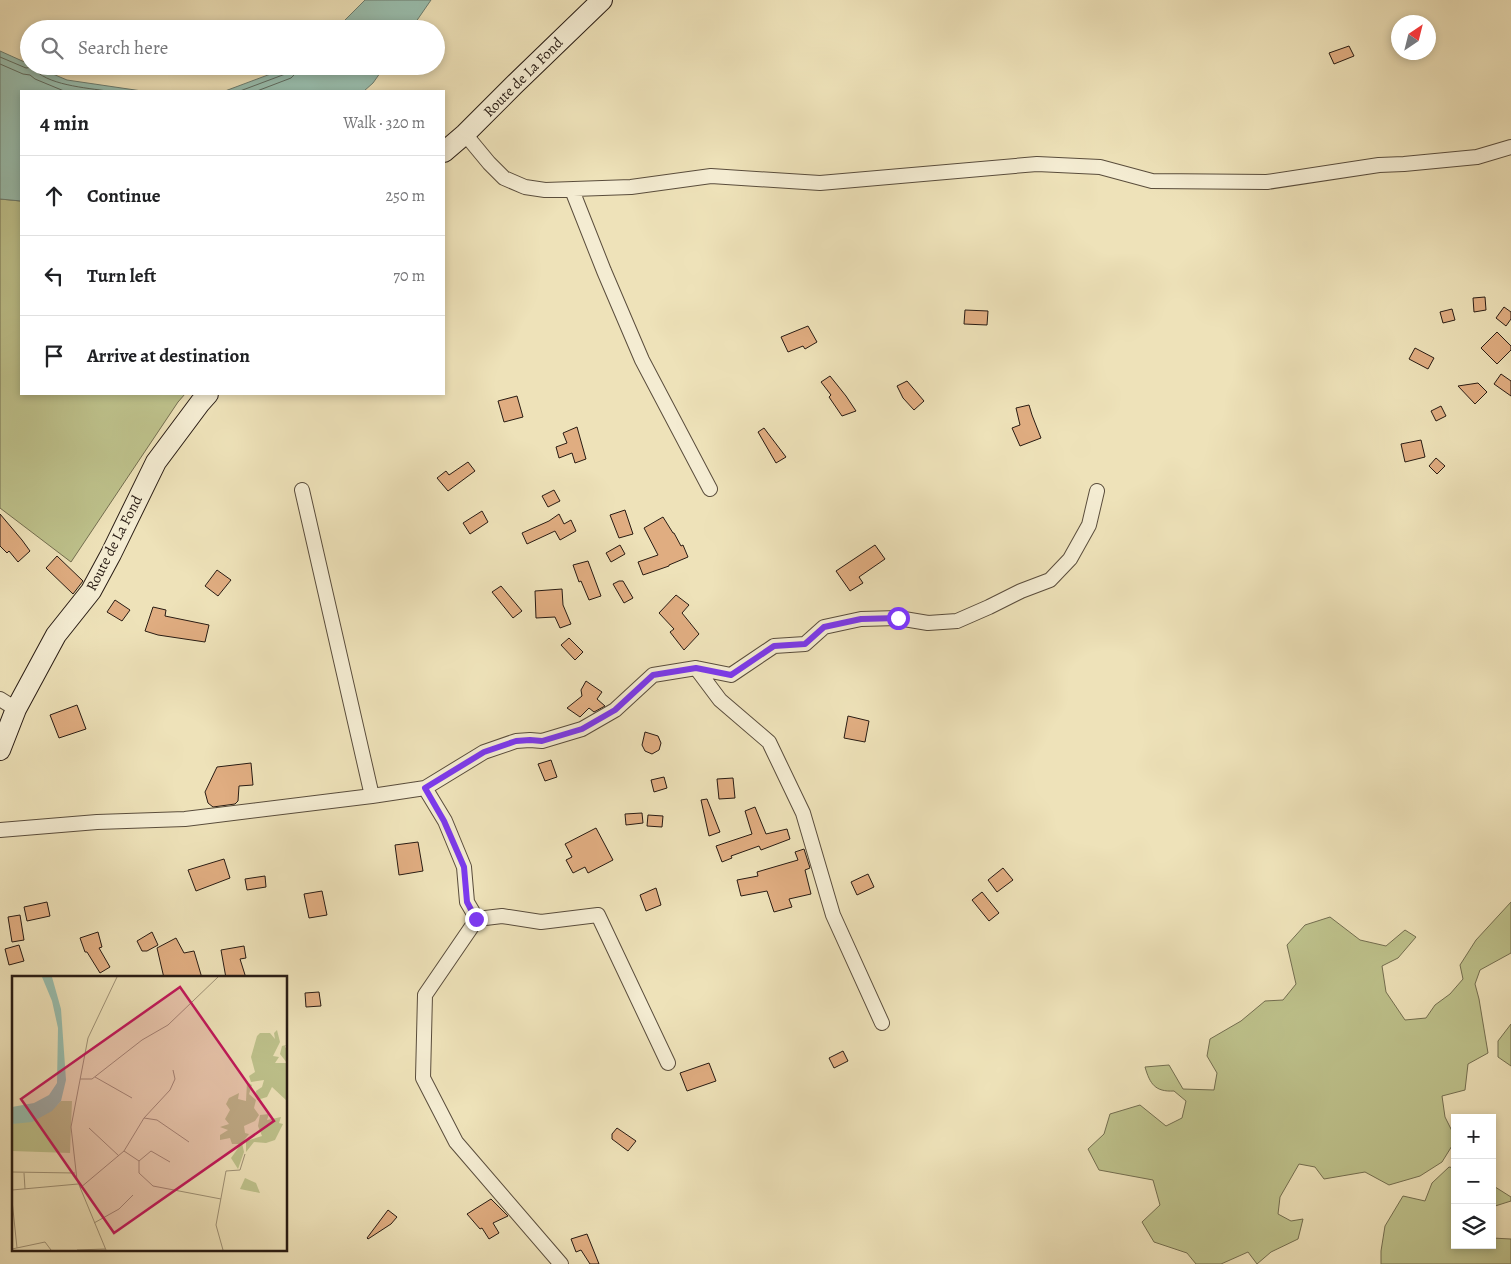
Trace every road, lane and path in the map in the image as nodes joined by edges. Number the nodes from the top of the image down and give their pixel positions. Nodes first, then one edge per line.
1 (602, 0) edge
2 (465, 134) junction
3 (1511, 146) edge
4 (445, 151) edge
5 (572, 190) junction
6 (207, 395) edge
7 (710, 489) dead end
8 (302, 490) dead end
9 (1097, 491) dead end
10 (696, 668) junction
11 (8, 704) edge
12 (0, 750) edge
13 (425, 788) junction
14 (372, 796) junction
15 (0, 830) edge
16 (476, 919) junction
17 (882, 1023) dead end
18 (668, 1063) dead end
19 (561, 1264) edge

1 - 2 street, Route de La Fond
2 - 4 street, Route de La Fond
2 - 5 street
3 - 5 street
5 - 7 street
6 - 11 street, Route de La Fond
8 - 14 street
9 - 10 street
10 - 13 street
10 - 17 street
11 - 12 street, Route de La Fond
13 - 14 street
13 - 16 street
14 - 15 street
16 - 18 street
16 - 19 street

